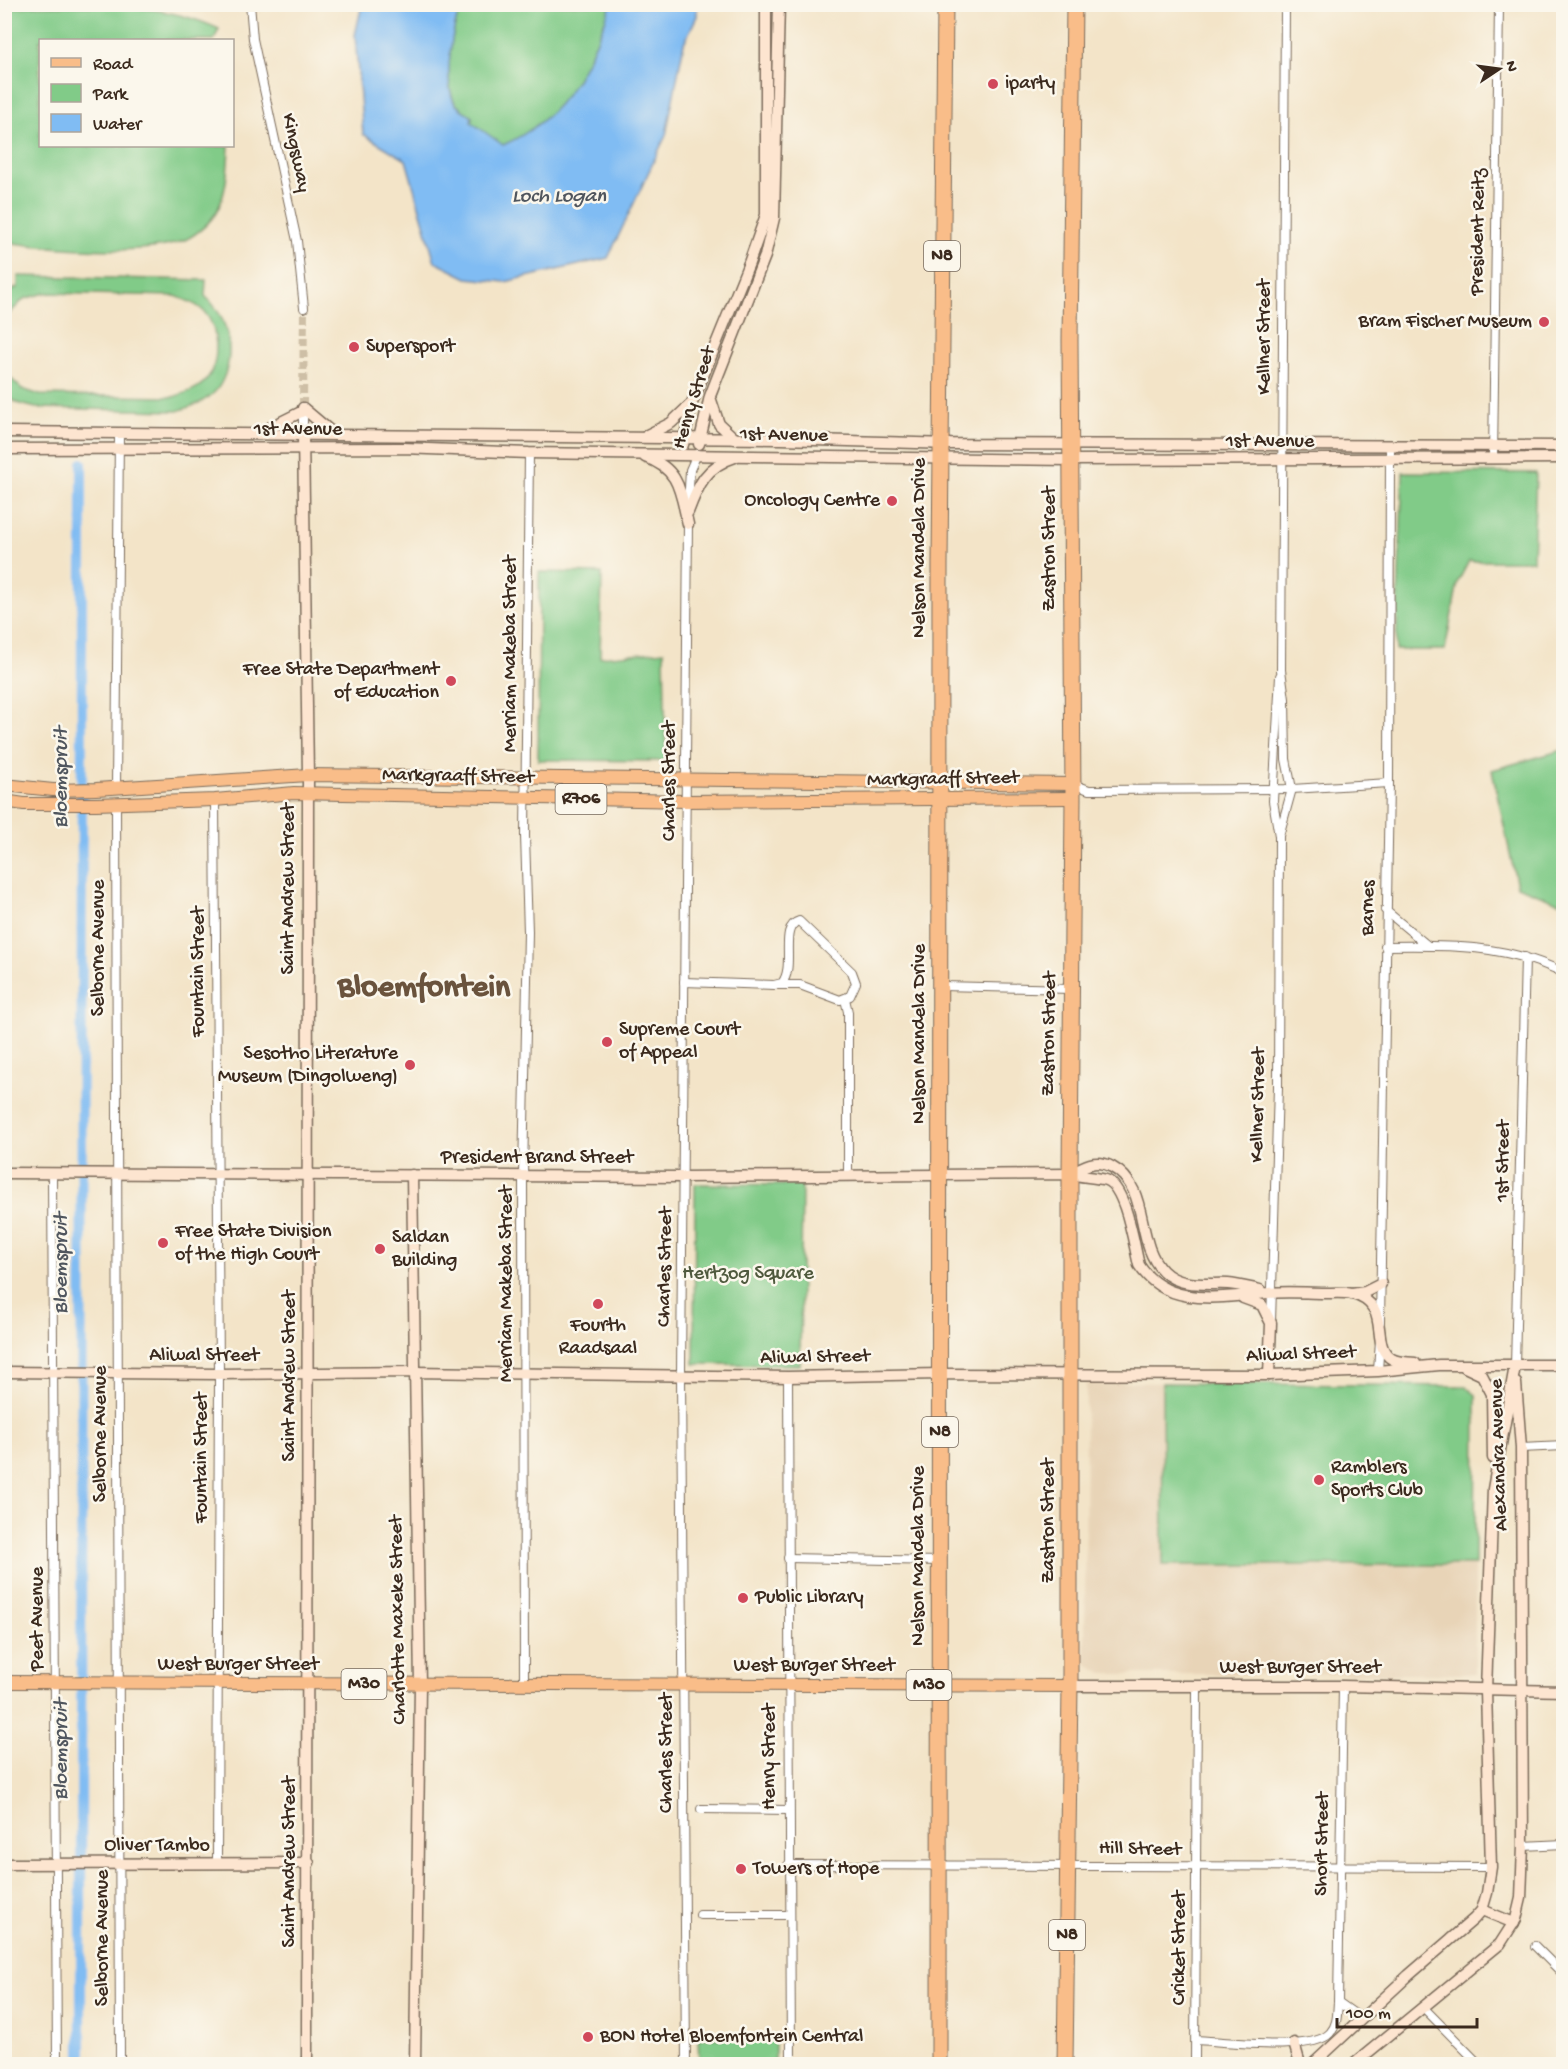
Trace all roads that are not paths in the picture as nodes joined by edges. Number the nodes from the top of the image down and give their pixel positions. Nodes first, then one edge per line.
1 (250, 4) edge
2 (766, 4) edge
3 (779, 4) edge
4 (945, 4) edge
5 (1074, 4) edge
6 (1285, 4) edge
7 (1499, 4) edge
8 (304, 308) tunnel mouth
9 (710, 396) junction
10 (692, 403) junction
11 (303, 408) junction
12 (4, 432) edge
13 (119, 433) junction
14 (257, 434) junction
15 (303, 435) junction
16 (335, 435) junction
17 (640, 438) junction
18 (683, 438) junction
19 (700, 438) junction
20 (736, 439) junction
21 (1390, 446) junction
22 (1563, 446) edge
23 (1282, 447) junction
24 (303, 448) junction
25 (4, 449) edge
26 (117, 449) junction
27 (941, 451) junction
28 (1071, 452) junction
29 (529, 453) junction
30 (1493, 453) junction
31 (636, 454) junction
32 (682, 454) junction
33 (697, 454) junction
34 (744, 454) junction
35 (1391, 458) junction
36 (1563, 459) edge
37 (1282, 460) junction
38 (690, 470) junction
39 (687, 512) junction
40 (688, 524) junction
41 (1281, 670) junction
42 (308, 775) junction
43 (527, 780) junction
44 (686, 781) junction
45 (942, 782) junction
46 (208, 783) junction
47 (1389, 783) junction
48 (4, 785) edge
49 (116, 788) junction
50 (1273, 789) junction
51 (1292, 789) junction
52 (1073, 791) junction
53 (307, 794) junction
54 (527, 797) junction
55 (942, 799) junction
56 (215, 800) junction
57 (4, 801) edge
58 (686, 801) junction
59 (116, 804) junction
60 (1279, 836) junction
61 (1385, 910) junction
62 (1428, 945) junction
63 (1385, 946) junction
64 (1525, 957) junction
65 (1563, 973) edge
66 (684, 982) junction
67 (778, 985) junction
68 (942, 986) junction
69 (1071, 990) junction
70 (844, 999) junction
71 (4, 1173) edge
72 (52, 1174) junction
73 (111, 1174) junction
74 (1070, 1174) junction
75 (216, 1175) junction
76 (306, 1175) junction
77 (412, 1175) junction
78 (523, 1175) junction
79 (848, 1175) junction
80 (939, 1176) junction
81 (683, 1177) junction
82 (1381, 1284) junction
83 (1272, 1293) junction
84 (1352, 1294) junction
85 (1232, 1297) junction
86 (1380, 1322) junction
87 (1271, 1323) junction
88 (1439, 1365) junction
89 (1462, 1365) junction
90 (1563, 1365) edge
91 (1515, 1366) junction
92 (413, 1371) junction
93 (1378, 1371) junction
94 (4, 1372) edge
95 (53, 1372) junction
96 (308, 1373) junction
97 (524, 1373) junction
98 (112, 1374) junction
99 (219, 1374) junction
100 (940, 1374) junction
101 (681, 1375) junction
102 (1070, 1375) junction
103 (1269, 1375) junction
104 (788, 1377) junction
105 (1563, 1446) edge
106 (1521, 1448) junction
107 (1493, 1489) junction
108 (788, 1558) junction
109 (940, 1561) junction
110 (4, 1682) edge
111 (60, 1682) junction
112 (524, 1683) junction
113 (112, 1684) junction
114 (218, 1684) junction
115 (308, 1684) junction
116 (420, 1684) junction
117 (939, 1685) junction
118 (683, 1686) junction
119 (788, 1686) junction
120 (1070, 1686) junction
121 (1343, 1686) junction
122 (1197, 1687) junction
123 (1486, 1691) junction
124 (1522, 1691) junction
125 (1563, 1691) edge
126 (701, 1809) dead end
127 (788, 1810) junction
128 (1563, 1844) edge
129 (1522, 1846) junction
130 (309, 1863) junction
131 (4, 1864) edge
132 (60, 1864) junction
133 (119, 1864) junction
134 (218, 1864) junction
135 (788, 1865) junction
136 (1067, 1865) junction
137 (938, 1866) junction
138 (1339, 1866) junction
139 (1197, 1867) junction
140 (1491, 1867) junction
141 (1482, 1910) junction
142 (700, 1915) dead end
143 (788, 1915) junction
144 (1514, 1923) junction
145 (1534, 1946) dead end
146 (1563, 1975) edge
147 (1338, 2002) junction
148 (1423, 2007) junction
149 (1362, 2019) junction
150 (1196, 2040) junction
151 (1294, 2043) junction
152 (57, 2064) edge
153 (120, 2064) edge
154 (307, 2064) edge
155 (415, 2064) edge
156 (686, 2064) edge
157 (791, 2064) edge
158 (939, 2064) edge
159 (1065, 2064) edge
160 (1195, 2064) edge
161 (1300, 2064) edge
162 (1313, 2064) edge
163 (1354, 2064) edge
164 (1479, 2064) edge

1 - 8 street, Kingsway
2 - 10 street, Henry Street
3 - 9 street, Henry Street
4 - 27 highway, Nelson Mandela Drive / N8
5 - 28 highway, Zastron Street / N8
6 - 23 street, Kellner Street
7 - 30 street, President Reitz
9 - 19 street, Henry Street
9 - 20 street
10 - 17 street
10 - 18 street, Henry Street
11 - 14 street
11 - 15 street
11 - 16 street
12 - 13 street, 1st Avenue
13 - 14 street, 1st Avenue
13 - 26 street
14 - 15 street, 1st Avenue
15 - 16 street, 1st Avenue
15 - 24 street, Saint Andrew Street
16 - 17 street, 1st Avenue
17 - 18 street, 1st Avenue
18 - 19 street, 1st Avenue
18 - 32 street, Henry Street
19 - 20 street, 1st Avenue
19 - 33 street, Henry Street
20 - 27 street, 1st Avenue
21 - 23 street, 1st Avenue
21 - 30 street, 1st Avenue
21 - 35 street, Barnes
22 - 30 street, 1st Avenue
23 - 28 street, 1st Avenue
23 - 37 street, Kellner Street
24 - 26 street, 1st Avenue
24 - 29 street, 1st Avenue
24 - 42 street, Saint Andrew Street
25 - 26 street, 1st Avenue
26 - 49 street
27 - 28 street, 1st Avenue
27 - 34 street, 1st Avenue
27 - 45 highway, Nelson Mandela Drive / N8
28 - 37 street, 1st Avenue
28 - 52 highway, Zastron Street / N8
29 - 31 street, 1st Avenue
29 - 43 street, Merriam Makeba Street
30 - 35 street, 1st Avenue
30 - 36 street, 1st Avenue
31 - 32 street, 1st Avenue
31 - 40 street
32 - 33 street, 1st Avenue
32 - 38 street, Henry Street
33 - 34 street, 1st Avenue
33 - 38 street, Henry Street
34 - 39 street
35 - 37 street, 1st Avenue
35 - 47 street, Barnes
37 - 41 street, Kellner Street
38 - 39 street, Charles Street
39 - 40 street, Charles Street
40 - 44 street, Charles Street
41 - 50 street, Kellner Street
41 - 51 street, Kellner Street
42 - 43 main road, Markgraaff Street / R706
42 - 46 main road, Markgraaff Street / R706
42 - 53 street, Saint Andrew Street
43 - 44 main road, Markgraaff Street / R706
43 - 54 street, Merriam Makeba Street
44 - 45 main road, Markgraaff Street / R706
44 - 58 street, Charles Street
45 - 52 main road, Markgraaff Street / R706
45 - 55 highway, Nelson Mandela Drive / N8
46 - 49 main road, Markgraaff Street / R706
46 - 56 main road
47 - 51 street, Markgraaff Street
47 - 61 street, Barnes
48 - 49 main road, Markgraaff Street / R706
50 - 51 street, Markgraaff Street
50 - 52 street, Markgraaff Street
50 - 60 street, Kellner Street
51 - 60 street, Kellner Street
52 - 55 main road, Markgraaff Street / R706
52 - 69 highway, Zastron Street / N8
53 - 54 main road, Markgraaff Street / R706
53 - 56 main road, Markgraaff Street / R706
53 - 76 street, Saint Andrew Street
54 - 58 main road, Markgraaff Street / R706
54 - 78 street, Merriam Makeba Street
55 - 58 main road, Markgraaff Street / R706
55 - 68 highway, Nelson Mandela Drive / N8
56 - 59 main road, Markgraaff Street / R706
56 - 75 street, Fountain Street
57 - 59 main road, Markgraaff Street / R706
58 - 66 street, Charles Street
59 - 73 street, Selborne Avenue
60 - 83 street, Kellner Street
61 - 62 street
61 - 63 street, Barnes
62 - 63 street
62 - 64 street
63 - 82 street, Barnes
64 - 65 street
64 - 91 street, 1st Street
66 - 67 street
66 - 81 street, Charles Street
67 - 70 street
67 - 70 street
68 - 69 street
68 - 80 highway, Nelson Mandela Drive / N8
69 - 74 highway, Zastron Street / N8
70 - 79 street
71 - 72 street, President Brand Street
72 - 73 street, President Brand Street
72 - 95 street, Peet Avenue
73 - 75 street, President Brand Street
73 - 98 street, Selborne Avenue
74 - 80 street, President Brand Street
74 - 83 street
74 - 85 street
74 - 102 highway, Zastron Street / N8
75 - 76 street, President Brand Street
75 - 99 street, Fountain Street
76 - 77 street, President Brand Street
76 - 96 street, Saint Andrew Street
77 - 78 street, President Brand Street
77 - 92 street, Charlotte Maxeke Street
78 - 81 street, President Brand Street
78 - 97 street, Merriam Makeba Street
79 - 80 street, President Brand Street
79 - 81 street, President Brand Street
80 - 100 highway, Nelson Mandela Drive / N8
81 - 101 street, Charles Street
82 - 84 street
82 - 86 street, Barnes
83 - 84 street
83 - 85 street
83 - 87 street, Kellner Street
84 - 86 street
85 - 87 street
86 - 88 street
86 - 93 street, Barnes
87 - 103 street, Kellner Street
88 - 89 street, Aliwal Street
88 - 93 street, Aliwal Street
89 - 91 street, Aliwal Street
89 - 107 street
90 - 91 street, Aliwal Street
91 - 106 street, Alexandra Avenue
91 - 107 street, Alexandra Avenue
92 - 96 street, Aliwal Street
92 - 97 street, Aliwal Street
92 - 116 street, Charlotte Maxeke Street
93 - 103 street, Aliwal Street
94 - 95 street, Aliwal Street
95 - 98 street, Aliwal Street
95 - 111 street, Peet Avenue
96 - 99 street, Aliwal Street
96 - 115 street, Saint Andrew Street
97 - 101 street, Aliwal Street
97 - 112 street, Merriam Makeba Street
98 - 99 street, Aliwal Street
98 - 113 street, Selborne Avenue
99 - 114 street, Fountain Street
100 - 102 street, Aliwal Street
100 - 104 street, Aliwal Street
100 - 109 highway, Nelson Mandela Drive / N8
101 - 104 street, Aliwal Street
101 - 118 street, Charles Street
102 - 103 street, Aliwal Street
102 - 120 highway, Zastron Street / N8
104 - 108 street, Henry Street
105 - 106 street
106 - 124 street, Alexandra Avenue
107 - 123 street, Alexandra Avenue
108 - 109 street
108 - 119 street, Henry Street
109 - 117 highway, Nelson Mandela Drive / N8
110 - 111 main road, M30
111 - 113 main road, West Burger Street / M30
111 - 132 street, Peet Avenue
112 - 116 main road, West Burger Street / M30
112 - 118 main road, West Burger Street / M30
113 - 114 main road, West Burger Street / M30
113 - 133 street, Selborne Avenue
114 - 115 main road, West Burger Street / M30
114 - 134 street, Fountain Street
115 - 116 main road, West Burger Street / M30
115 - 130 street, Saint Andrew Street
116 - 155 street, Charlotte Maxeke Street
117 - 119 main road, West Burger Street / M30
117 - 120 main road, West Burger Street / M30
117 - 137 highway, Nelson Mandela Drive / N8
118 - 119 main road, West Burger Street / M30
118 - 156 street, Charles Street
119 - 127 street, Henry Street
120 - 122 street, West Burger Street
120 - 136 highway, Zastron Street / N8
121 - 122 street, West Burger Street
121 - 123 street, West Burger Street
121 - 138 street, Short Street
122 - 139 street, Cricket Street
123 - 124 street, West Burger Street
123 - 140 street, Alexandra Avenue
124 - 125 street, West Burger Street
124 - 129 street, Alexandra Avenue
126 - 127 street
127 - 135 street, Henry Street
128 - 129 street
129 - 144 street, Alexandra Avenue
130 - 134 street, Oliver Tambo
130 - 154 street, Saint Andrew Street
131 - 132 street, Oliver Tambo
132 - 133 street, Oliver Tambo
132 - 152 street, Peet Avenue
133 - 134 street, Oliver Tambo
133 - 153 street, Selborne Avenue
135 - 137 street, Hill Street
135 - 143 street, Henry Street
136 - 137 street, Hill Street
136 - 139 street, Hill Street
136 - 159 highway, Zastron Street / N8
137 - 158 highway, Nelson Mandela Drive / N8
138 - 139 street, Hill Street
138 - 140 street, Hill Street
138 - 147 street, Short Street
139 - 150 street, Cricket Street
140 - 141 street, Alexandra Avenue
141 - 144 street
141 - 149 street
142 - 143 street
143 - 157 street, Henry Street
144 - 148 street, Alexandra Avenue
145 - 146 street
147 - 149 street
147 - 151 street, Short Street
148 - 163 street, Alexandra Avenue
148 - 164 street
149 - 162 street
150 - 151 street
150 - 160 street, Cricket Street
151 - 161 street

